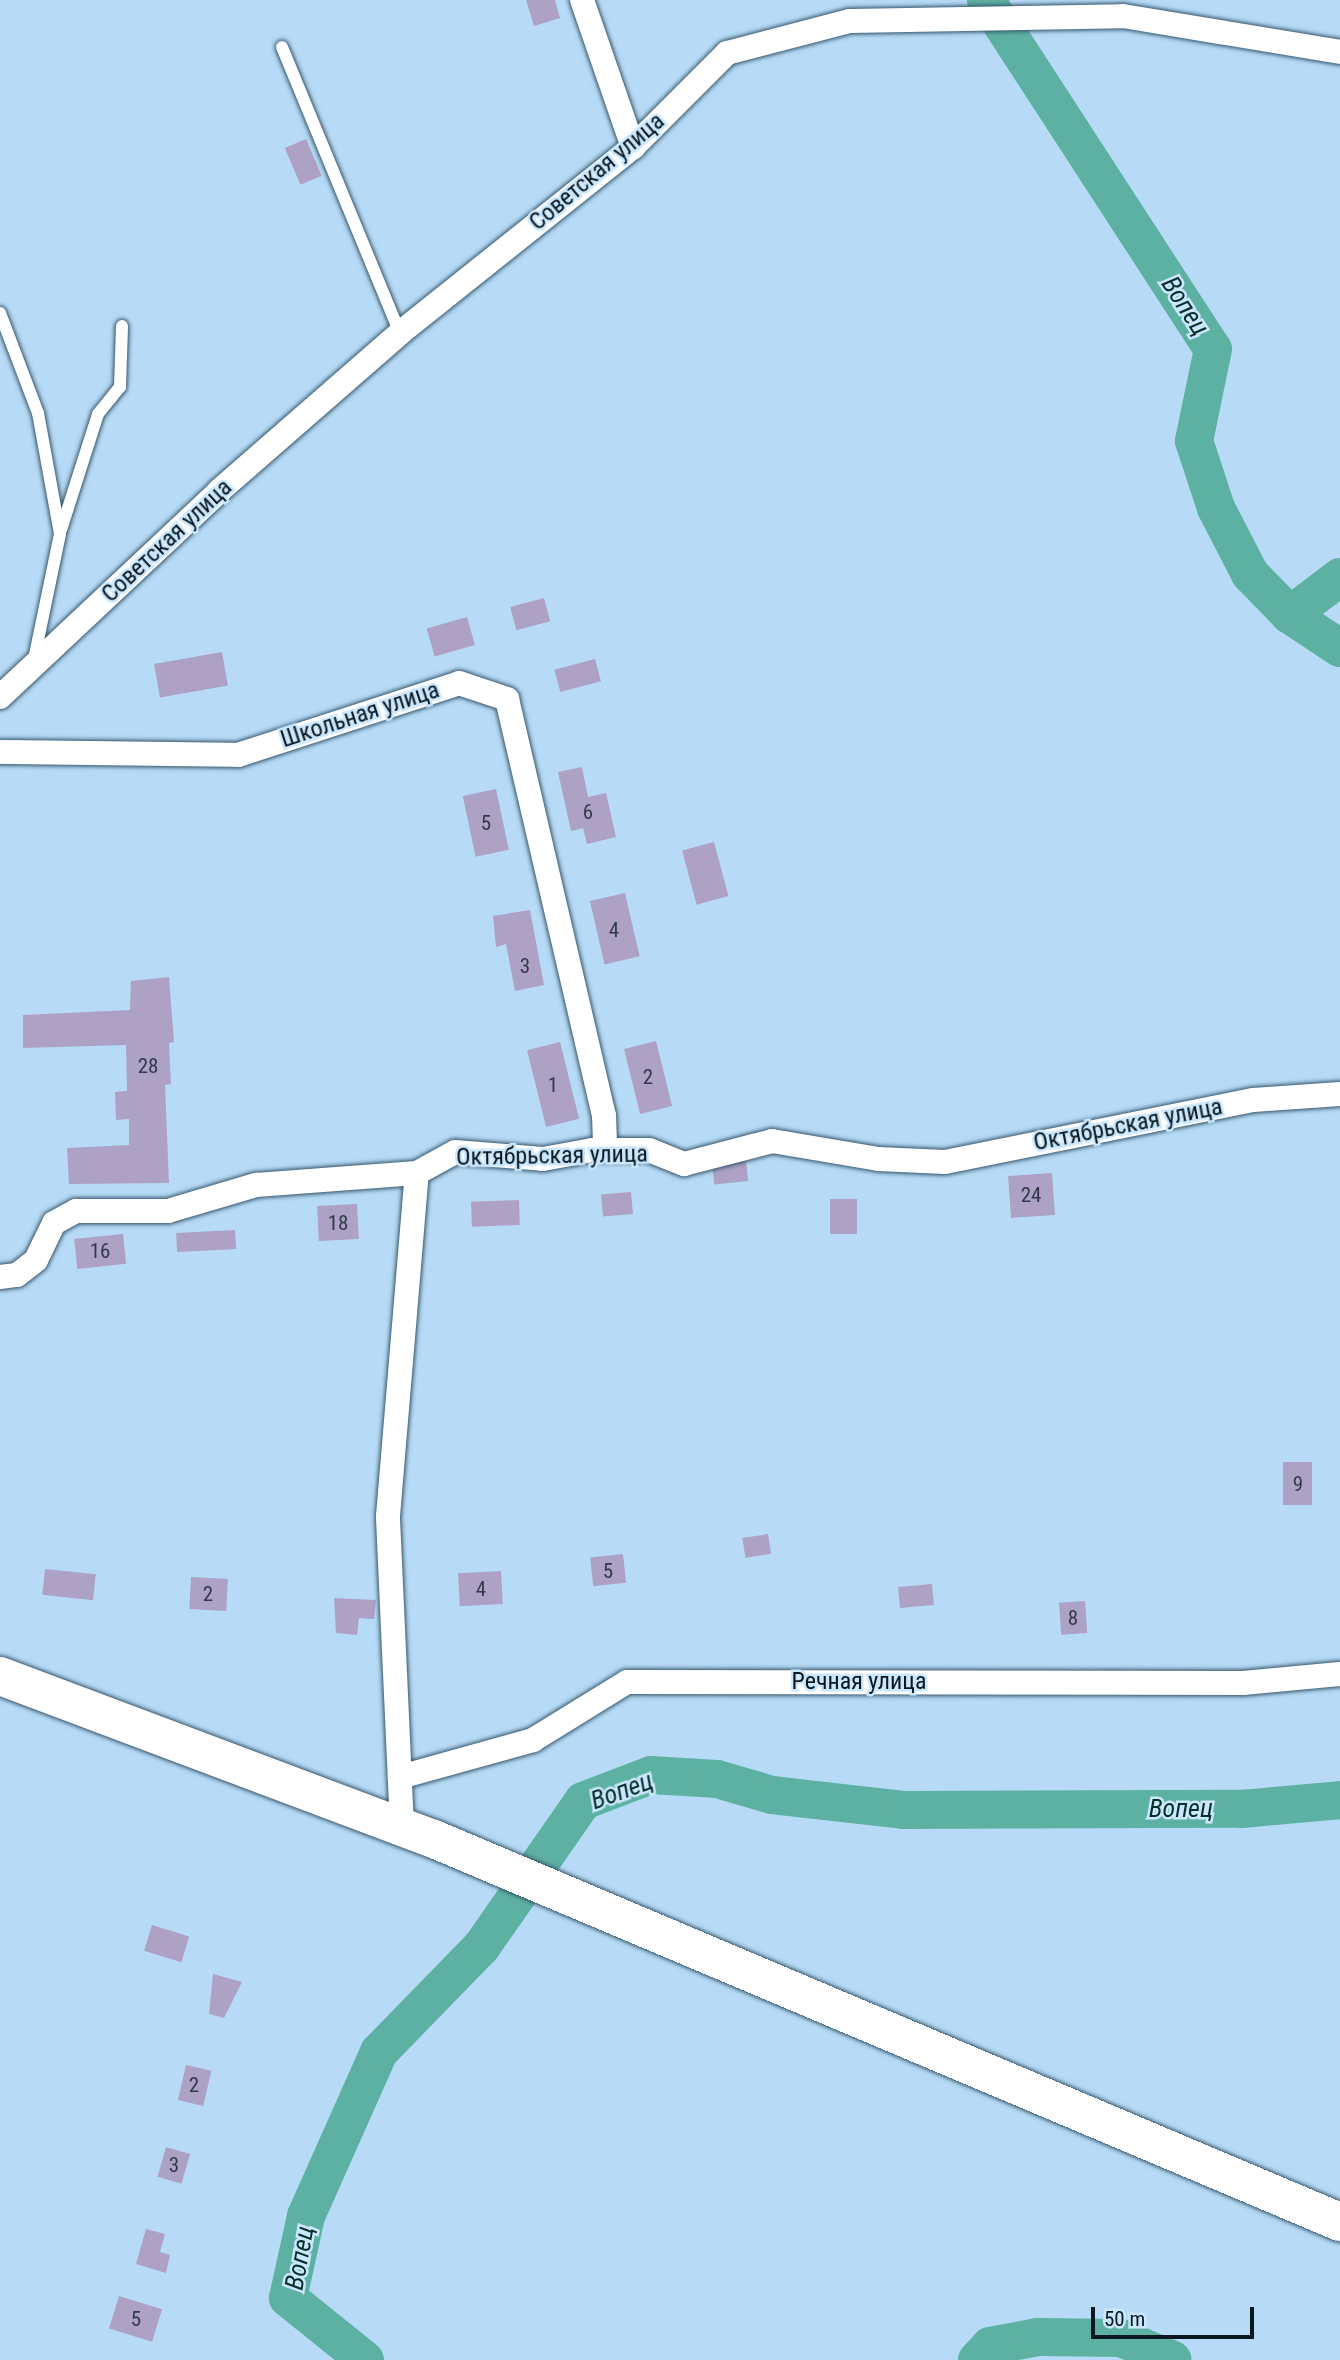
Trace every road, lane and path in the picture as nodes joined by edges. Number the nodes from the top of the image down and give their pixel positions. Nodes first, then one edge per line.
1 (582, 0) edge
2 (282, 47) dead end
3 (1340, 52) edge
4 (634, 147) junction
5 (0, 313) edge
6 (122, 326) dead end
7 (400, 333) junction
8 (60, 534) junction
9 (33, 666) junction
10 (0, 697) edge
11 (0, 752) edge
12 (1340, 1094) edge
13 (605, 1150) junction
14 (417, 1173) junction
15 (0, 1277) edge
16 (1340, 1674) edge
17 (0, 1676) edge
18 (400, 1777) junction
19 (418, 1833) junction
20 (1340, 2222) edge

1 - 4 street
2 - 7 lane
3 - 4 street, Советская улица
4 - 7 street, Советская улица
5 - 8 lane
6 - 8 lane
7 - 9 street, Советская улица
8 - 9 lane
9 - 10 street, Советская улица
11 - 13 street, Школьная улица
12 - 13 street, Октябрьская улица
13 - 14 street, Октябрьская улица
14 - 15 street, Октябрьская улица
14 - 18 street
16 - 18 street, Речная улица
17 - 19 main road
18 - 19 street
19 - 20 main road

